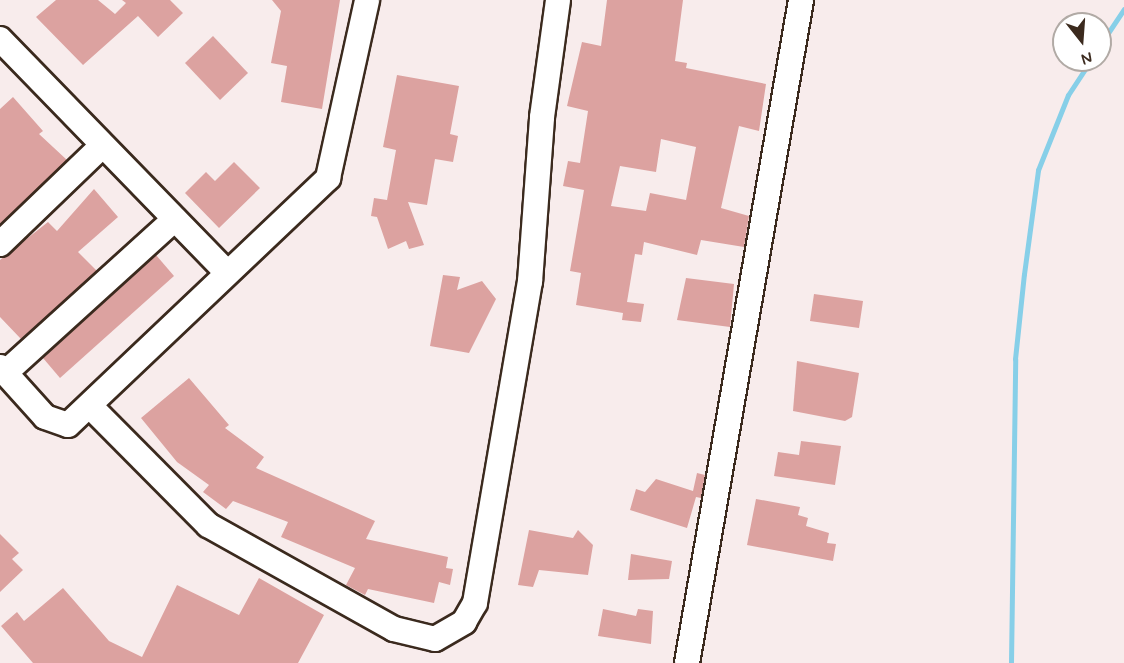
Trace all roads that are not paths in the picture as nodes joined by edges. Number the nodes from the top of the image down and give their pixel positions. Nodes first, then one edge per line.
1 (367, 0) edge
2 (558, 0) edge
3 (801, 0) edge
4 (0, 39) edge
5 (102, 146) junction
6 (175, 219) junction
7 (0, 244) edge
8 (226, 271) junction
9 (3, 370) edge
10 (90, 406) junction
11 (687, 663) edge

1 - 8 lane
2 - 10 lane
3 - 11 lane
4 - 5 lane
5 - 6 lane
5 - 7 lane
6 - 8 lane
6 - 9 lane
8 - 10 lane
9 - 10 lane

